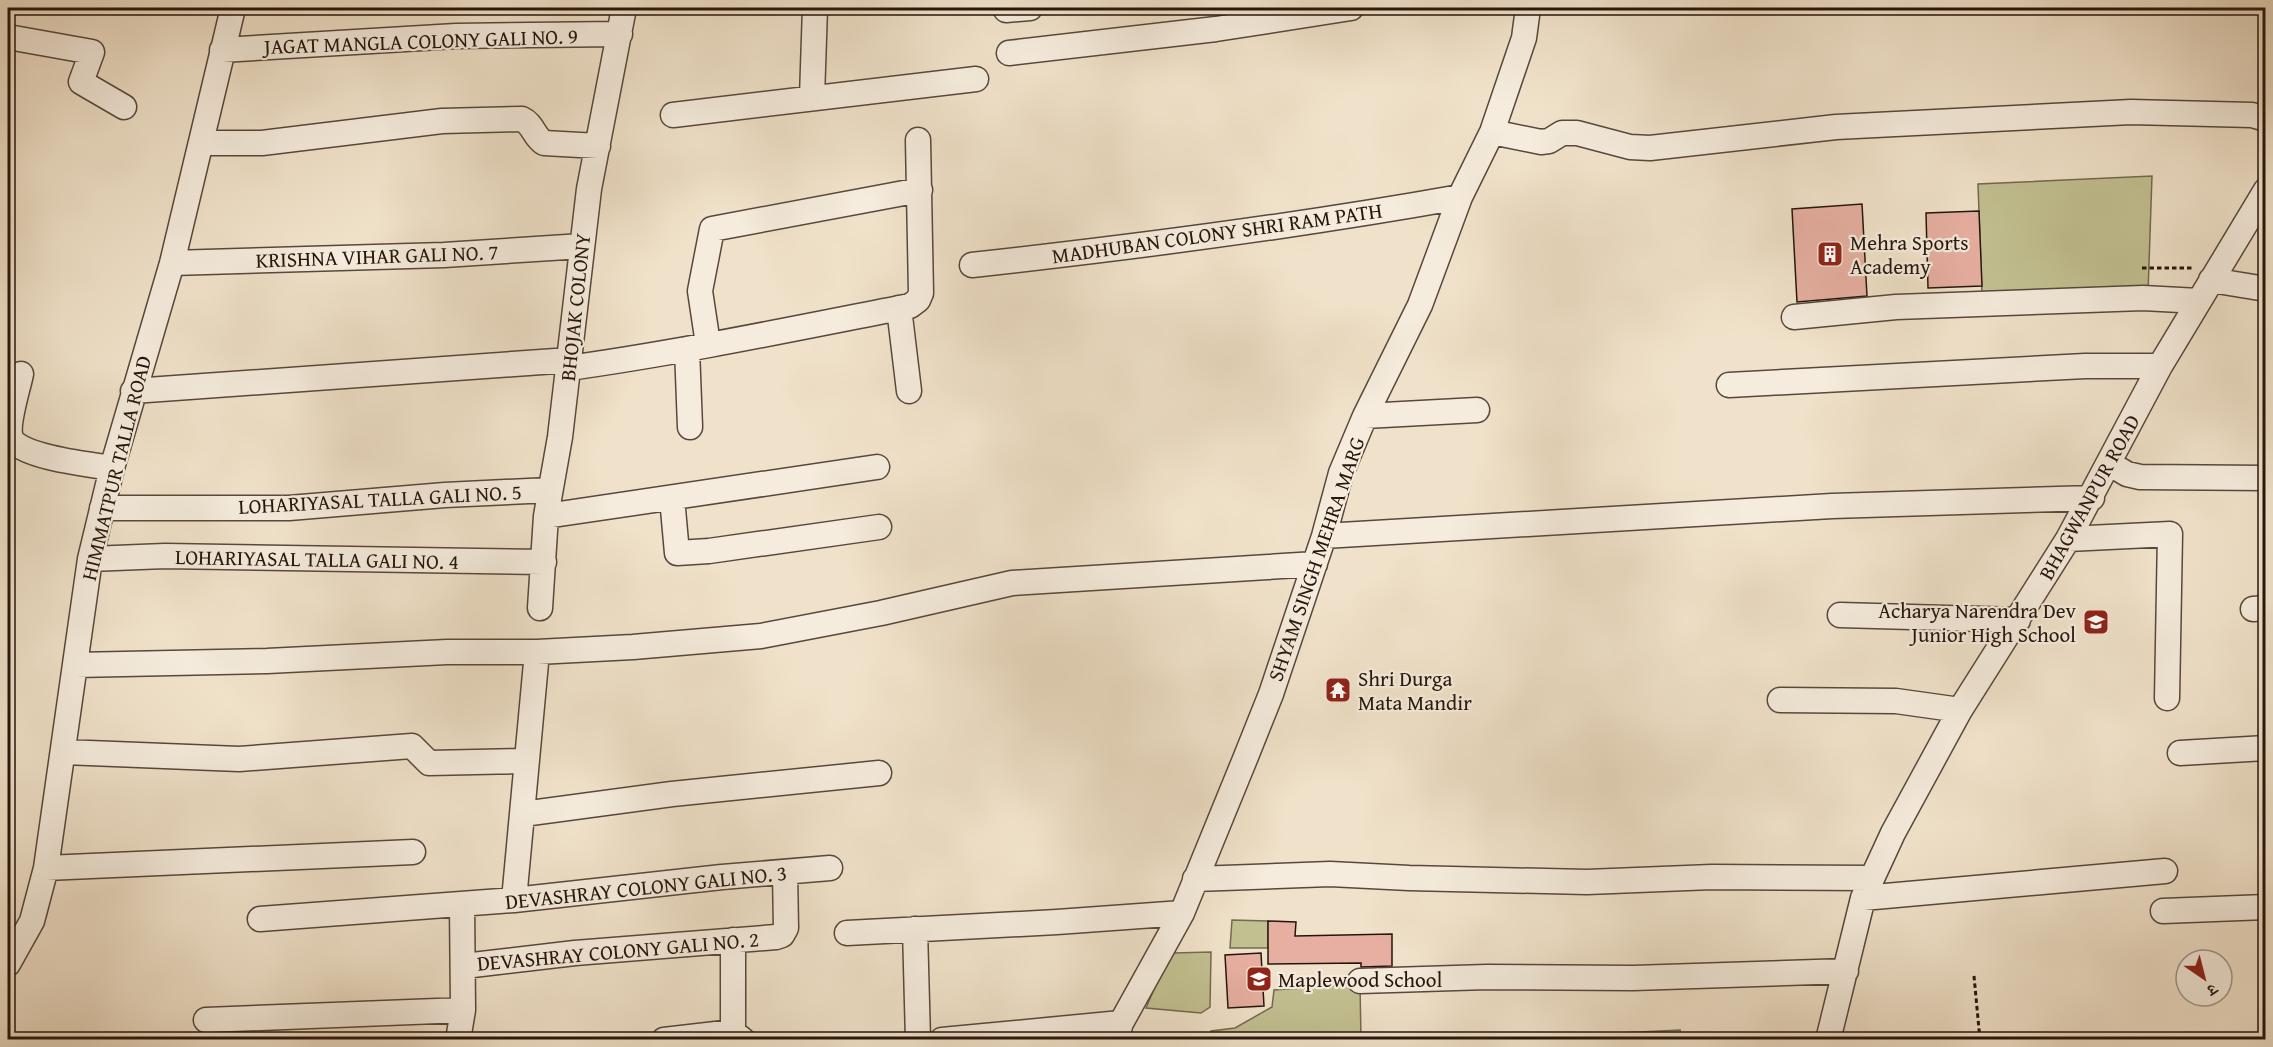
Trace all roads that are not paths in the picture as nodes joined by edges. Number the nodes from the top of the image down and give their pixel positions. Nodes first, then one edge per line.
1 (233, 8) edge
2 (624, 8) edge
3 (815, 8) edge
4 (1030, 8) edge
5 (1351, 8) edge
6 (1528, 8) edge
7 (1006, 10) dead end
8 (620, 34) junction
9 (8, 37) edge
10 (222, 50) junction
11 (1009, 53) dead end
12 (976, 79) dead end
13 (812, 97) junction
14 (124, 107) dead end
15 (673, 116) dead end
16 (2265, 119) edge
17 (1492, 132) junction
18 (918, 140) dead end
19 (202, 143) junction
20 (598, 146) junction
21 (920, 190) junction
22 (2265, 190) edge
23 (1460, 197) junction
24 (582, 246) junction
25 (172, 263) junction
26 (972, 265) dead end
27 (2215, 274) junction
28 (2265, 289) edge
29 (2199, 301) junction
30 (899, 308) junction
31 (1794, 317) dead end
32 (697, 347) junction
33 (569, 364) junction
34 (2160, 366) junction
35 (21, 374) dead end
36 (1729, 385) dead end
37 (133, 391) junction
38 (909, 391) dead end
39 (1476, 410) dead end
40 (1365, 417) junction
41 (690, 427) dead end
42 (2110, 464) junction
43 (112, 468) junction
44 (877, 468) dead end
45 (2265, 478) edge
46 (549, 490) junction
47 (672, 498) junction
48 (2092, 498) junction
49 (102, 508) junction
50 (546, 516) junction
51 (879, 527) dead end
52 (1324, 536) junction
53 (2068, 539) junction
54 (90, 560) junction
55 (544, 562) junction
56 (1315, 564) junction
57 (540, 608) dead end
58 (1840, 615) dead end
59 (2018, 620) junction
60 (537, 652) junction
61 (75, 665) junction
62 (2168, 698) dead end
63 (1780, 700) dead end
64 (1960, 710) junction
65 (2265, 748) edge
66 (64, 752) junction
67 (2180, 753) dead end
68 (525, 761) junction
69 (879, 773) dead end
70 (523, 814) junction
71 (413, 852) dead end
72 (46, 868) junction
73 (830, 868) dead end
74 (2165, 870) dead end
75 (785, 873) junction
76 (1196, 879) junction
77 (1867, 888) junction
78 (513, 900) junction
79 (462, 904) junction
80 (2265, 907) edge
81 (2163, 911) dead end
82 (1182, 913) junction
83 (260, 919) dead end
84 (915, 929) junction
85 (847, 933) dead end
86 (733, 940) junction
87 (8, 964) edge
88 (464, 966) junction
89 (1846, 971) junction
90 (1360, 981) dead end
91 (463, 1010) junction
92 (206, 1020) dead end
93 (1119, 1031) edge
94 (738, 1036) edge
95 (458, 1040) edge
96 (664, 1040) edge
97 (918, 1040) edge
98 (942, 1040) edge
99 (1828, 1040) edge

1 - 10 street, HIMMATPUR TALLA ROAD
2 - 8 street, BHOJAK COLONY
3 - 13 street
4 - 7 street
5 - 11 street
6 - 17 street, SHYAM SINGH MEHRA MARG
8 - 10 street, JAGAT MANGLA COLONY GALI NO. 9
8 - 20 street, BHOJAK COLONY
9 - 14 street
10 - 19 street, HIMMATPUR TALLA ROAD
12 - 13 street
13 - 15 street
16 - 17 street
17 - 23 street, SHYAM SINGH MEHRA MARG
18 - 21 street
19 - 20 street
19 - 25 street, HIMMATPUR TALLA ROAD
20 - 24 street, BHOJAK COLONY
21 - 30 street
21 - 32 street
22 - 27 street, BHAGWANPUR ROAD
23 - 26 street, MADHUBAN COLONY SHRI RAM PATH
23 - 40 street, SHYAM SINGH MEHRA MARG
24 - 25 street, KRISHNA VIHAR GALI NO. 7
24 - 33 street, BHOJAK COLONY
25 - 37 street, HIMMATPUR TALLA ROAD
27 - 28 street
27 - 29 street, BHAGWANPUR ROAD
29 - 31 street
29 - 34 street, BHAGWANPUR ROAD
30 - 32 street
30 - 38 street
32 - 33 street
32 - 41 street
33 - 37 street
33 - 46 street, BHOJAK COLONY
34 - 36 street
34 - 42 street, BHAGWANPUR ROAD
35 - 43 street
37 - 43 street, HIMMATPUR TALLA ROAD
39 - 40 street
40 - 52 street, SHYAM SINGH MEHRA MARG
42 - 45 street
42 - 48 street, BHAGWANPUR ROAD
43 - 49 street, HIMMATPUR TALLA ROAD
44 - 47 street
46 - 49 street, LOHARIYASAL TALLA GALI NO. 5
46 - 50 street, BHOJAK COLONY
47 - 50 street
47 - 51 street
48 - 52 street
48 - 53 street, BHAGWANPUR ROAD
49 - 54 street, HIMMATPUR TALLA ROAD
50 - 55 street, BHOJAK COLONY
52 - 56 street, SHYAM SINGH MEHRA MARG
53 - 59 street, BHAGWANPUR ROAD
53 - 62 street
54 - 55 street, LOHARIYASAL TALLA GALI NO. 4
54 - 61 street, HIMMATPUR TALLA ROAD
55 - 57 street, BHOJAK COLONY
56 - 60 street
56 - 76 street, SHYAM SINGH MEHRA MARG
58 - 59 street
59 - 64 street, BHAGWANPUR ROAD
60 - 61 street
60 - 68 street
61 - 66 street, HIMMATPUR TALLA ROAD
63 - 64 street
64 - 77 street, BHAGWANPUR ROAD
65 - 67 street
66 - 68 street
66 - 72 street, HIMMATPUR TALLA ROAD
68 - 70 street
69 - 70 street
70 - 78 street
71 - 72 street
72 - 87 street, HIMMATPUR TALLA ROAD
73 - 75 street, DEVASHRAY COLONY GALI NO. 3
74 - 77 street
75 - 78 street, DEVASHRAY COLONY GALI NO. 3
75 - 86 street, DEVASHRAY COLONY GALI NO. 2
76 - 77 street
76 - 82 street, SHYAM SINGH MEHRA MARG
77 - 89 street, BHAGWANPUR ROAD
78 - 79 street, DEVASHRAY COLONY GALI NO. 3
79 - 83 street
79 - 88 street
80 - 81 street
82 - 84 street
82 - 93 street, SHYAM SINGH MEHRA MARG
84 - 85 street
84 - 97 street
86 - 88 street, DEVASHRAY COLONY GALI NO. 2
86 - 94 street
88 - 91 street
89 - 90 street
89 - 99 street, BHAGWANPUR ROAD
91 - 92 street
91 - 95 street
93 - 98 street
94 - 96 street

